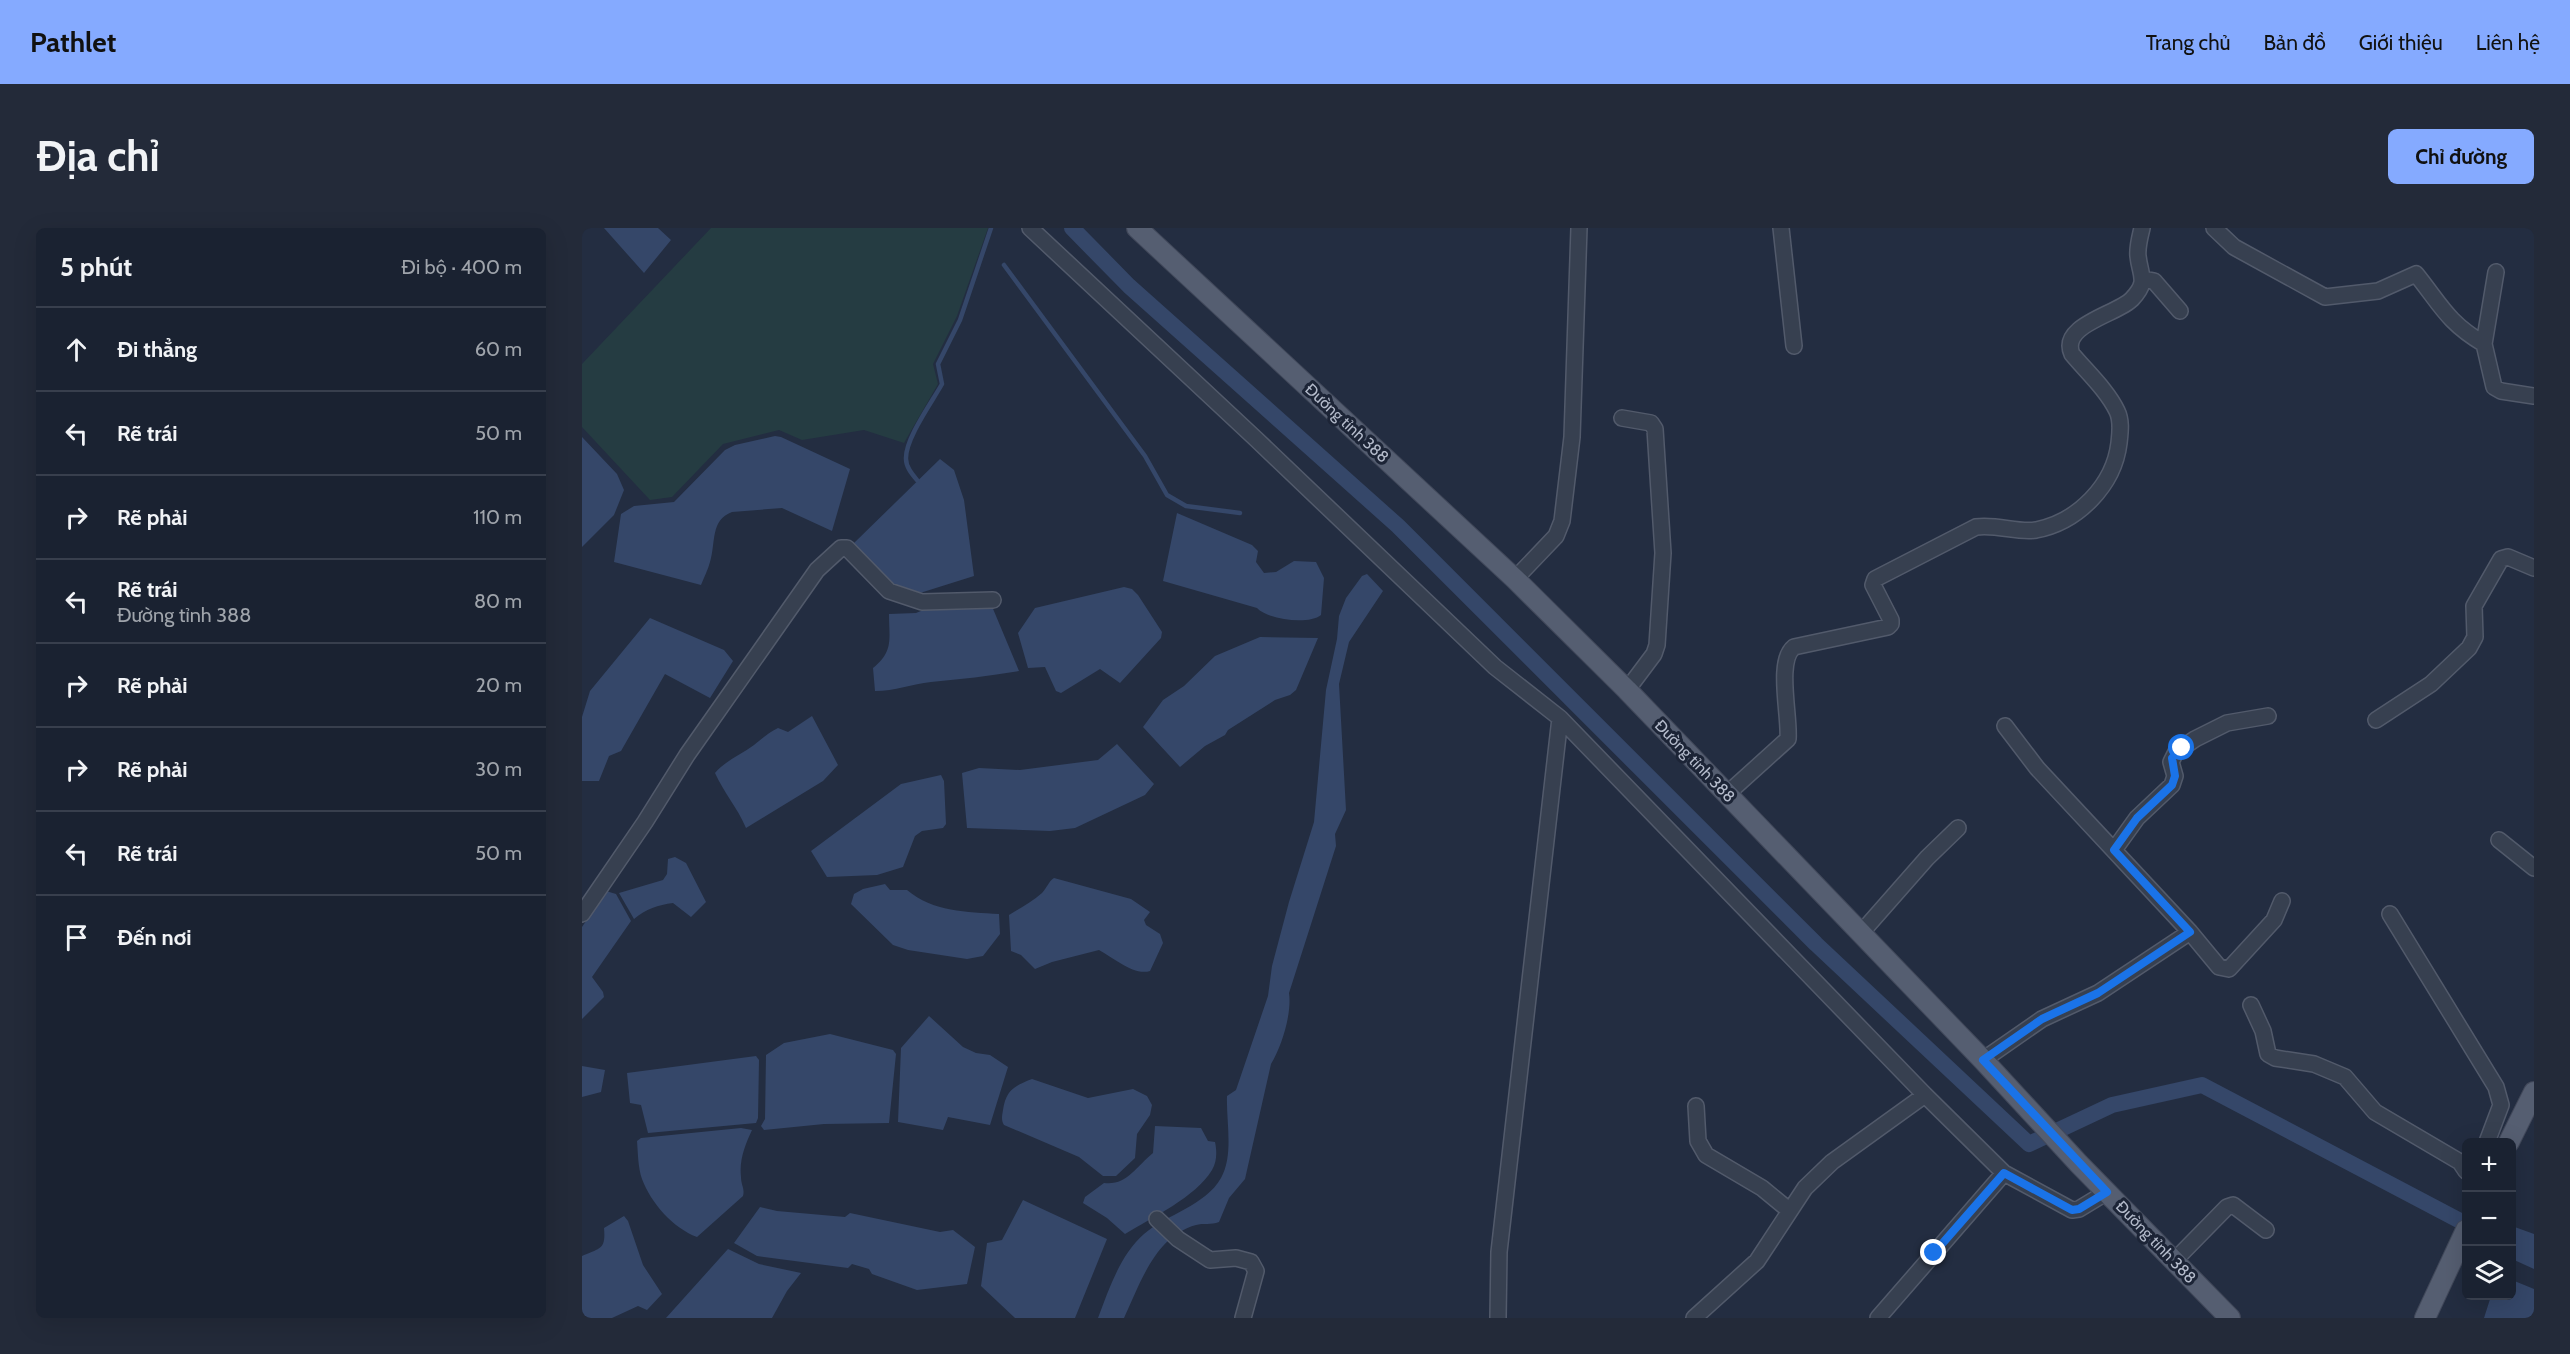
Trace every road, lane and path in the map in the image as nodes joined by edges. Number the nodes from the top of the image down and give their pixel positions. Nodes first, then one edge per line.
1 (1030, 228) edge
2 (1137, 228) edge
3 (1579, 228) edge
4 (1781, 228) edge
5 (2142, 228) edge
6 (2214, 228) edge
7 (2496, 272) dead end
8 (2144, 279) junction
9 (2180, 311) dead end
10 (2484, 344) junction
11 (1794, 346) dead end
12 (2534, 396) edge
13 (1622, 418) dead end
14 (2534, 568) edge
15 (1515, 579) junction
16 (993, 600) dead end
17 (1627, 690) junction
18 (2268, 716) dead end
19 (1560, 718) junction
20 (2376, 720) dead end
21 (2005, 726) dead end
22 (1727, 794) junction
23 (1958, 828) dead end
24 (2499, 840) dead end
25 (2114, 850) junction
26 (2534, 868) edge
27 (2282, 901) dead end
28 (582, 914) edge
29 (2390, 914) dead end
30 (2190, 932) junction
31 (1861, 933) junction
32 (2251, 1005) dead end
33 (1983, 1060) junction
34 (2534, 1092) edge
35 (1925, 1095) junction
36 (1696, 1106) dead end
37 (2489, 1138) edge
38 (2511, 1138) edge
39 (2462, 1165) edge
40 (2004, 1173) junction
41 (2107, 1192) junction
42 (1790, 1211) junction
43 (1157, 1219) dead end
44 (2266, 1230) dead end
45 (2462, 1239) edge
46 (2174, 1260) junction
47 (1243, 1318) edge
48 (1498, 1318) edge
49 (1694, 1318) edge
50 (1878, 1318) edge
51 (2230, 1318) edge
52 (2425, 1318) edge

1 - 19 street
2 - 15 main road, Đường tỉnh 388
3 - 15 street
4 - 11 street
5 - 8 street
6 - 10 street
7 - 10 street
8 - 9 street
8 - 22 street
10 - 12 street
13 - 17 street
14 - 20 street
15 - 17 main road, Đường tỉnh 388
16 - 28 street
17 - 22 main road, Đường tỉnh 388
18 - 25 street
19 - 35 street
19 - 48 street
21 - 25 street
22 - 31 main road, Đường tỉnh 388
23 - 31 street
24 - 26 street
25 - 30 street
27 - 30 street
29 - 37 street
30 - 33 street
31 - 33 main road, Đường tỉnh 388
32 - 39 street
33 - 41 main road, Đường tỉnh 388
34 - 38 main road
35 - 40 street
35 - 42 street
36 - 42 street
40 - 41 street
40 - 50 street
41 - 46 main road, Đường tỉnh 388
42 - 49 street
43 - 47 street
44 - 46 street
45 - 52 main road
46 - 51 main road, Đường tỉnh 388

